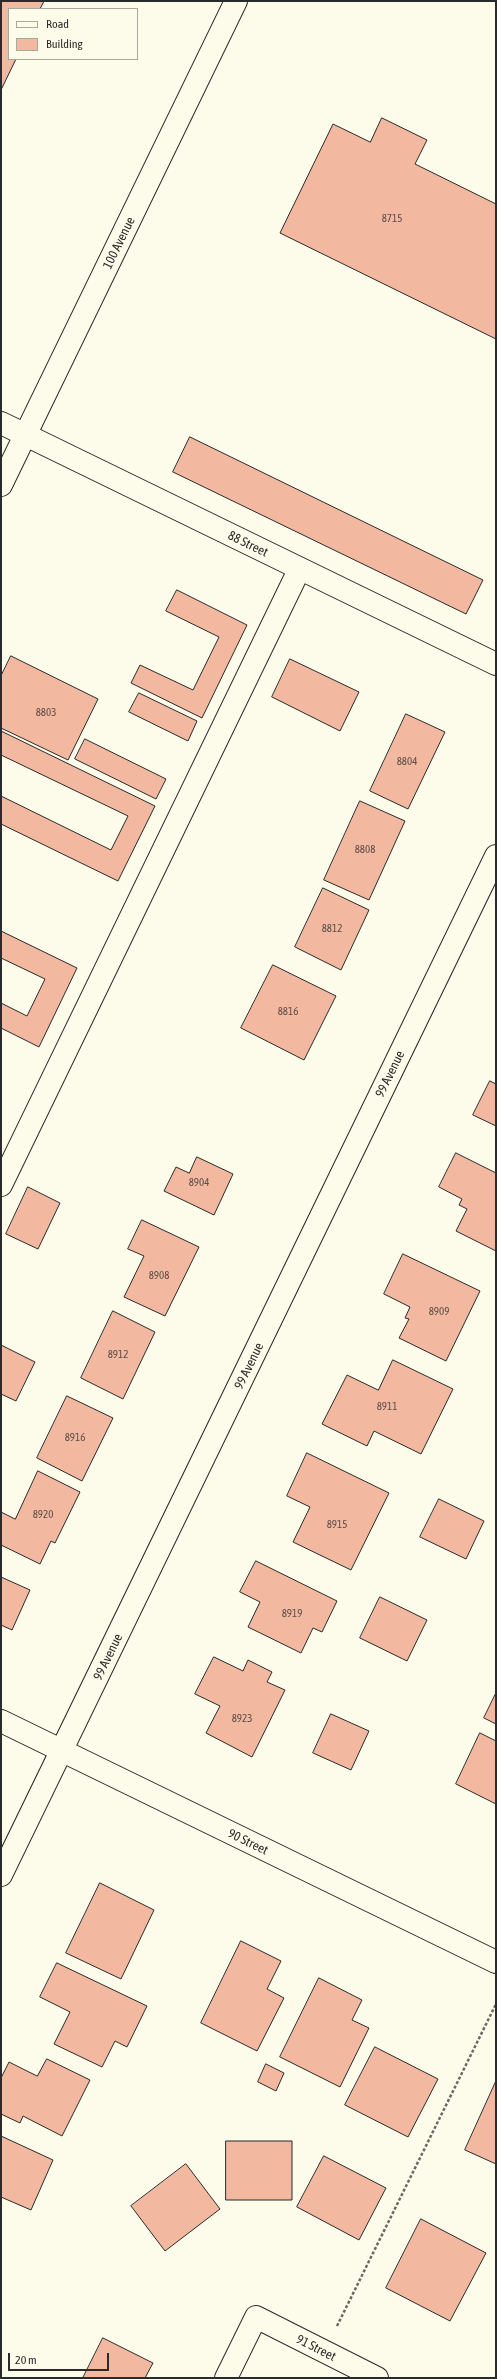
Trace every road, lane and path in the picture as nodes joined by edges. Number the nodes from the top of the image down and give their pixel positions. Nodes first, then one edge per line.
1 (236, 1) edge
2 (1, 423) edge
3 (26, 435) junction
4 (1, 485) edge
5 (299, 570) junction
6 (496, 664) edge
7 (496, 856) edge
8 (1, 1185) edge
9 (1, 1721) edge
10 (62, 1751) junction
11 (1, 1875) edge
12 (496, 1962) edge
13 (496, 2004) edge
14 (324, 2352) junction
15 (226, 2378) edge
16 (377, 2378) edge

1 - 3 street, 100 Avenue
2 - 3 street, 88 Street
3 - 4 street, 100 Avenue
3 - 5 street, 88 Street
5 - 6 street, 88 Street
5 - 8 street
7 - 10 street, 99 Avenue
9 - 10 street, 90 Street
10 - 11 street, 99 Avenue
10 - 12 street, 90 Street
13 - 14 path
14 - 15 street, 91 Street
14 - 16 street, 91 Street

